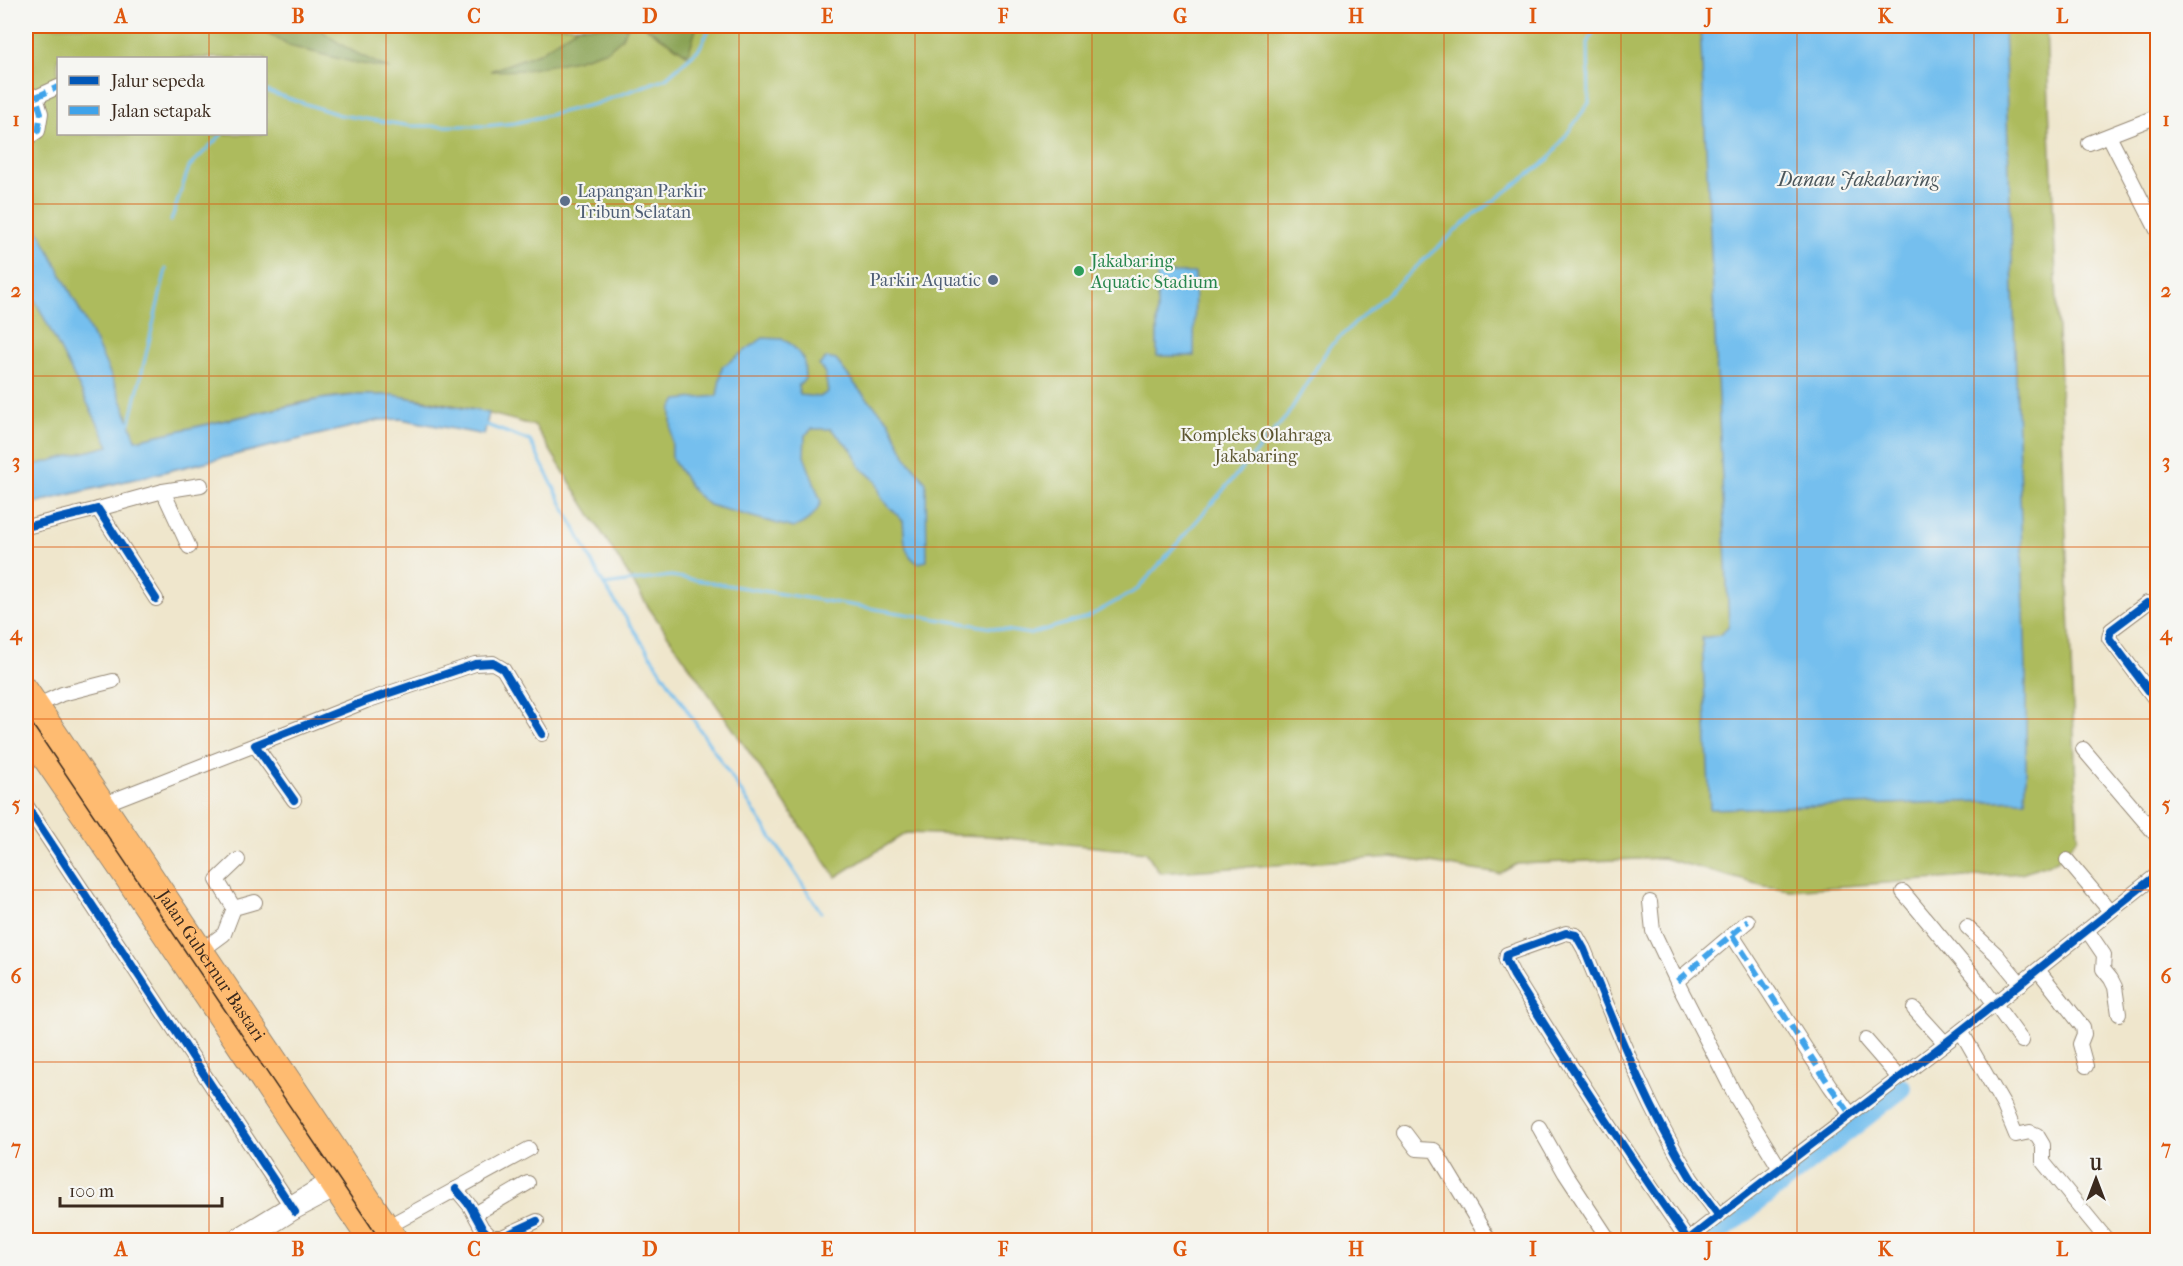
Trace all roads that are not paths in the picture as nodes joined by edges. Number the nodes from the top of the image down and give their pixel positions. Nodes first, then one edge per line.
1 (57, 87) edge
2 (31, 95) edge
3 (2157, 116) edge
4 (2109, 136) junction
5 (26, 139) edge
6 (2089, 144) dead end
7 (2157, 232) edge
8 (201, 485) dead end
9 (163, 491) junction
10 (98, 509) junction
11 (26, 527) edge
12 (189, 547) dead end
13 (156, 599) dead end
14 (2147, 603) dead end
15 (113, 681) dead end
16 (31, 698) edge
17 (2157, 703) edge
18 (26, 731) edge
19 (542, 734) dead end
20 (255, 745) junction
21 (2083, 749) dead end
22 (294, 800) dead end
23 (104, 804) junction
24 (26, 805) edge
25 (2156, 835) edge
26 (238, 860) dead end
27 (2067, 860) dead end
28 (2157, 874) edge
29 (1903, 892) dead end
30 (255, 902) dead end
31 (1650, 902) dead end
32 (234, 908) junction
33 (2110, 911) junction
34 (1748, 921) dead end
35 (1967, 927) dead end
36 (2087, 930) junction
37 (1732, 935) junction
38 (201, 951) junction
39 (2038, 970) junction
40 (1677, 981) junction
41 (2020, 984) junction
42 (1996, 1004) junction
43 (1914, 1009) dead end
44 (2119, 1014) dead end
45 (1961, 1031) junction
46 (1866, 1040) dead end
47 (2022, 1041) dead end
48 (1945, 1043) junction
49 (2086, 1066) dead end
50 (1899, 1078) junction
51 (1851, 1115) junction
52 (1539, 1127) dead end
53 (1405, 1133) dead end
54 (529, 1149) dead end
55 (1779, 1167) junction
56 (528, 1183) dead end
57 (327, 1188) junction
58 (456, 1189) junction
59 (297, 1204) junction
60 (476, 1215) junction
61 (1719, 1216) junction
62 (537, 1221) dead end
63 (384, 1236) edge
64 (230, 1240) edge
65 (251, 1240) edge
66 (1489, 1240) edge
67 (1609, 1240) edge
68 (2107, 1240) edge

1 - 2 street
2 - 5 street
3 - 4 street
4 - 6 street
4 - 7 street
8 - 9 street
9 - 10 street
9 - 12 street
10 - 11 street
10 - 13 street
14 - 17 street
15 - 16 street
16 - 23 highway, Jalan Gubernur Bastari
18 - 57 highway, Jalan Gubernur Bastari
19 - 20 street
20 - 22 street
20 - 23 street
21 - 25 street
23 - 38 highway, Jalan Gubernur Bastari
24 - 59 street
26 - 32 street
27 - 33 street
28 - 33 street
29 - 42 street
30 - 32 street
31 - 40 street
32 - 38 street
33 - 36 street
34 - 37 street
35 - 41 street
36 - 39 street
36 - 44 street
37 - 40 street
37 - 51 street
38 - 63 highway, Jalan Gubernur Bastari
39 - 41 street
39 - 49 street
40 - 55 street
41 - 42 street
42 - 45 street
42 - 47 street
43 - 48 street
45 - 48 street
45 - 68 street
46 - 50 street
48 - 50 street
50 - 51 street
51 - 55 street
52 - 67 street
53 - 66 street
54 - 58 street
55 - 61 street
56 - 60 street
57 - 59 street
57 - 63 highway, Jalan Gubernur Bastari
58 - 60 street
58 - 63 street
59 - 64 street
59 - 65 street
60 - 62 street
61 - 61 street

